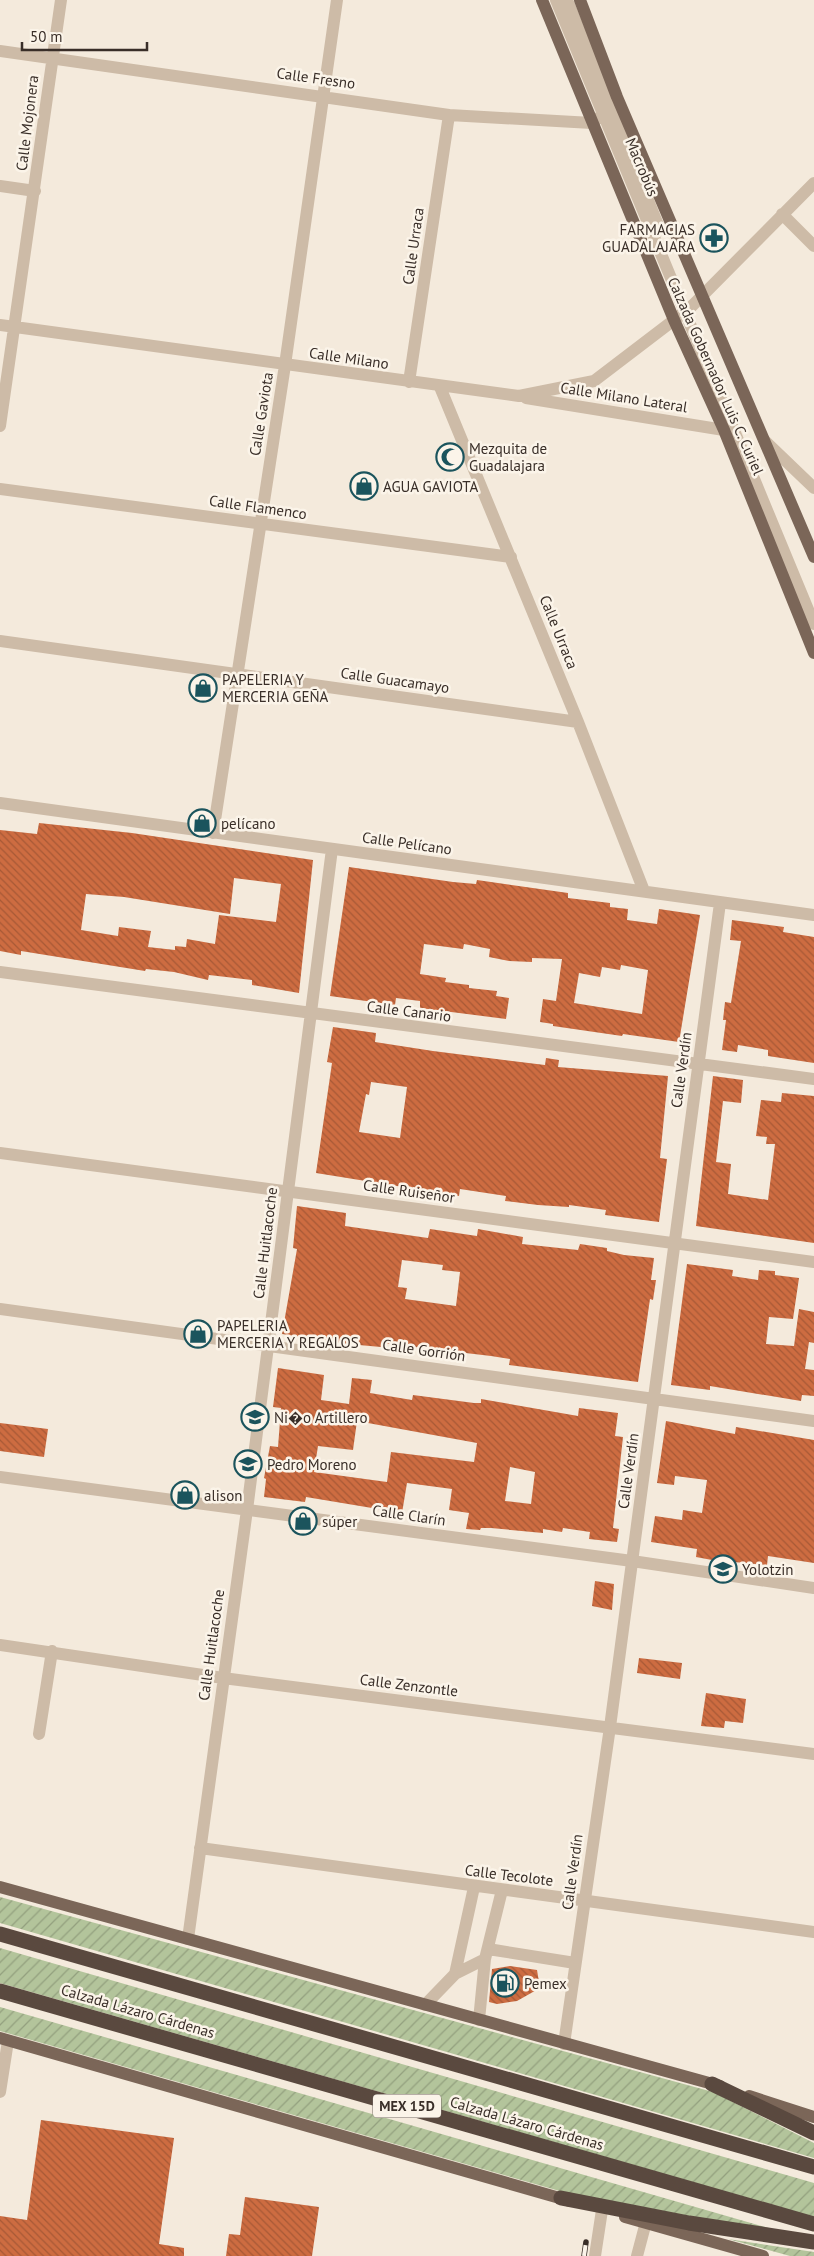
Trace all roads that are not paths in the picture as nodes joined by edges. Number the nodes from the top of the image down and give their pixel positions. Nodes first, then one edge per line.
1 (60, 0) edge
2 (337, 0) edge
3 (542, 0) edge
4 (556, 0) edge
5 (567, 0) edge
6 (580, 0) edge
7 (0, 51) edge
8 (52, 58) junction
9 (323, 96) junction
10 (610, 106) junction
11 (449, 115) junction
12 (592, 123) junction
13 (814, 183) edge
14 (0, 186) edge
15 (35, 191) junction
16 (782, 214) junction
17 (814, 246) edge
18 (702, 296) junction
19 (688, 309) junction
20 (674, 320) junction
21 (0, 325) edge
22 (14, 327) junction
23 (285, 365) junction
24 (409, 382) junction
25 (440, 386) junction
26 (518, 396) junction
27 (0, 426) edge
28 (724, 430) junction
29 (762, 438) junction
30 (814, 488) edge
31 (0, 489) edge
32 (260, 524) junction
33 (511, 557) junction
34 (814, 557) edge
35 (814, 606) edge
36 (814, 624) edge
37 (0, 641) edge
38 (814, 654) edge
39 (238, 674) junction
40 (578, 722) junction
41 (0, 803) edge
42 (213, 833) junction
43 (332, 849) junction
44 (644, 891) junction
45 (720, 903) junction
46 (813, 915) edge
47 (0, 972) edge
48 (311, 1014) junction
49 (698, 1065) junction
50 (814, 1079) edge
51 (0, 1153) edge
52 (288, 1192) junction
53 (674, 1243) junction
54 (814, 1262) edge
55 (0, 1309) edge
56 (268, 1345) junction
57 (654, 1398) junction
58 (814, 1421) edge
59 (0, 1477) edge
60 (247, 1510) junction
61 (632, 1561) junction
62 (814, 1588) edge
63 (0, 1645) edge
64 (52, 1651) junction
65 (223, 1678) junction
66 (610, 1727) junction
67 (39, 1734) dead end
68 (814, 1754) edge
69 (200, 1848) junction
70 (0, 1887) edge
71 (474, 1887) junction
72 (502, 1890) junction
73 (584, 1901) junction
74 (814, 1932) edge
75 (0, 1934) edge
76 (188, 1939) junction
77 (486, 1954) junction
78 (575, 1962) junction
79 (455, 1974) junction
80 (0, 1991) edge
81 (425, 2005) junction
82 (479, 2020) junction
83 (4, 2040) edge
84 (564, 2044) junction
85 (712, 2084) junction
86 (0, 2092) edge
87 (814, 2117) edge
88 (814, 2133) edge
89 (814, 2167) edge
90 (561, 2198) junction
91 (602, 2210) junction
92 (646, 2222) junction
93 (814, 2224) edge
94 (814, 2242) edge
95 (595, 2256) edge
96 (637, 2256) edge
97 (763, 2256) edge

1 - 8 street, Calle Mojonera
2 - 9 street, Calle Gaviota
3 - 12 main road, Calzada Gobernador Luis C. Curiel
4 - 10 street, Macrobús
5 - 10 street, Macrobús
6 - 10 main road, Calzada Gobernador Luis C. Curiel
7 - 8 street, Calle Fresno
8 - 9 street, Calle Fresno
8 - 15 street, Calle Mojonera
9 - 11 street, Calle Fresno
9 - 23 street, Calle Gaviota
10 - 12 street
10 - 18 main road, Calzada Gobernador Luis C. Curiel
10 - 19 street, Macrobús
11 - 12 street, Calle Fresno
11 - 24 street, Calle Urraca
12 - 20 main road, Calzada Gobernador Luis C. Curiel
13 - 16 street, Calle Milano
14 - 15 street, Calle Mojonera
15 - 22 street, Calle Mojonera
16 - 17 street
16 - 18 street, Calle Milano
18 - 19 street, Calle Milano
18 - 29 main road, Calzada Gobernador Luis C. Curiel
19 - 20 street, Calle Milano
19 - 35 street, Macrobús
19 - 36 street, Macrobús
20 - 26 street, Calle Milano
20 - 28 main road, Calzada Gobernador Luis C. Curiel
21 - 22 street, Calle Milano
22 - 23 street, Calle Milano
22 - 27 street, Calle Mojonera
23 - 24 street, Calle Milano
23 - 32 street, Calle Gaviota
24 - 25 street, Calle Milano
25 - 26 street, Calle Milano
25 - 33 street, Calle Urraca
26 - 28 street, Calle Milano Lateral
28 - 38 main road, Calzada Gobernador Luis C. Curiel
29 - 30 street
29 - 34 main road, Calzada Gobernador Luis C. Curiel
31 - 32 street, Calle Flamenco
32 - 33 street, Calle Flamenco
32 - 39 street, Calle Gaviota
33 - 40 street, Calle Urraca
37 - 39 street, Calle Guacamayo
39 - 40 street, Calle Guacamayo
39 - 42 street, Calle Gaviota
40 - 44 street, Calle Urraca
41 - 42 street, Calle Pelícano
42 - 43 street, Calle Pelícano
43 - 44 street, Calle Pelícano
43 - 48 street, Calle Huitlacoche
44 - 45 street, Calle Pelícano
45 - 46 street, Calle Pelícano
45 - 49 street, Calle Verdín
47 - 48 street, Calle Canario
48 - 49 street, Calle Canario
48 - 52 street, Calle Huitlacoche
49 - 50 street, Calle Canario
49 - 53 street, Calle Verdín
51 - 52 street, Calle Ruiseñor
52 - 53 street, Calle Ruiseñor
52 - 56 street, Calle Huitlacoche
53 - 54 street, Calle Ruiseñor
53 - 57 street, Calle Verdín
55 - 56 street, Calle Gorrión
56 - 57 street, Calle Gorrión
56 - 60 street, Calle Huitlacoche
57 - 58 street, Calle Gorrión
57 - 61 street, Calle Verdín
59 - 60 street, Calle Clarín
60 - 61 street, Calle Clarín
60 - 65 street, Calle Huitlacoche
61 - 62 street, Calle Clarín
61 - 66 street, Calle Verdín
63 - 64 street, Calle Zenzontle
64 - 65 street, Calle Zenzontle
64 - 67 street
65 - 66 street, Calle Zenzontle
65 - 69 street, Calle Huitlacoche
66 - 68 street, Calle Zenzontle
66 - 73 street, Calle Verdín
69 - 71 street, Calle Tecolote
69 - 76 street, Calle Huitlacoche
70 - 76 main road
71 - 72 street, Calle Tecolote
71 - 79 street
72 - 73 street, Calle Tecolote
72 - 77 street
73 - 74 street, Calle Tecolote
73 - 78 street, Calle Verdín
75 - 89 highway
76 - 81 main road
77 - 78 street
77 - 79 street
77 - 82 street
78 - 84 street, Calle Verdín
79 - 81 street
80 - 93 highway, Calzada Lázaro Cárdenas / MEX 15D
81 - 82 main road
82 - 84 main road
83 - 86 street
83 - 90 main road
84 - 85 main road
85 - 87 main road
85 - 88 highway
90 - 91 main road
90 - 94 highway
91 - 92 main road
91 - 95 street
92 - 96 street
92 - 97 main road

